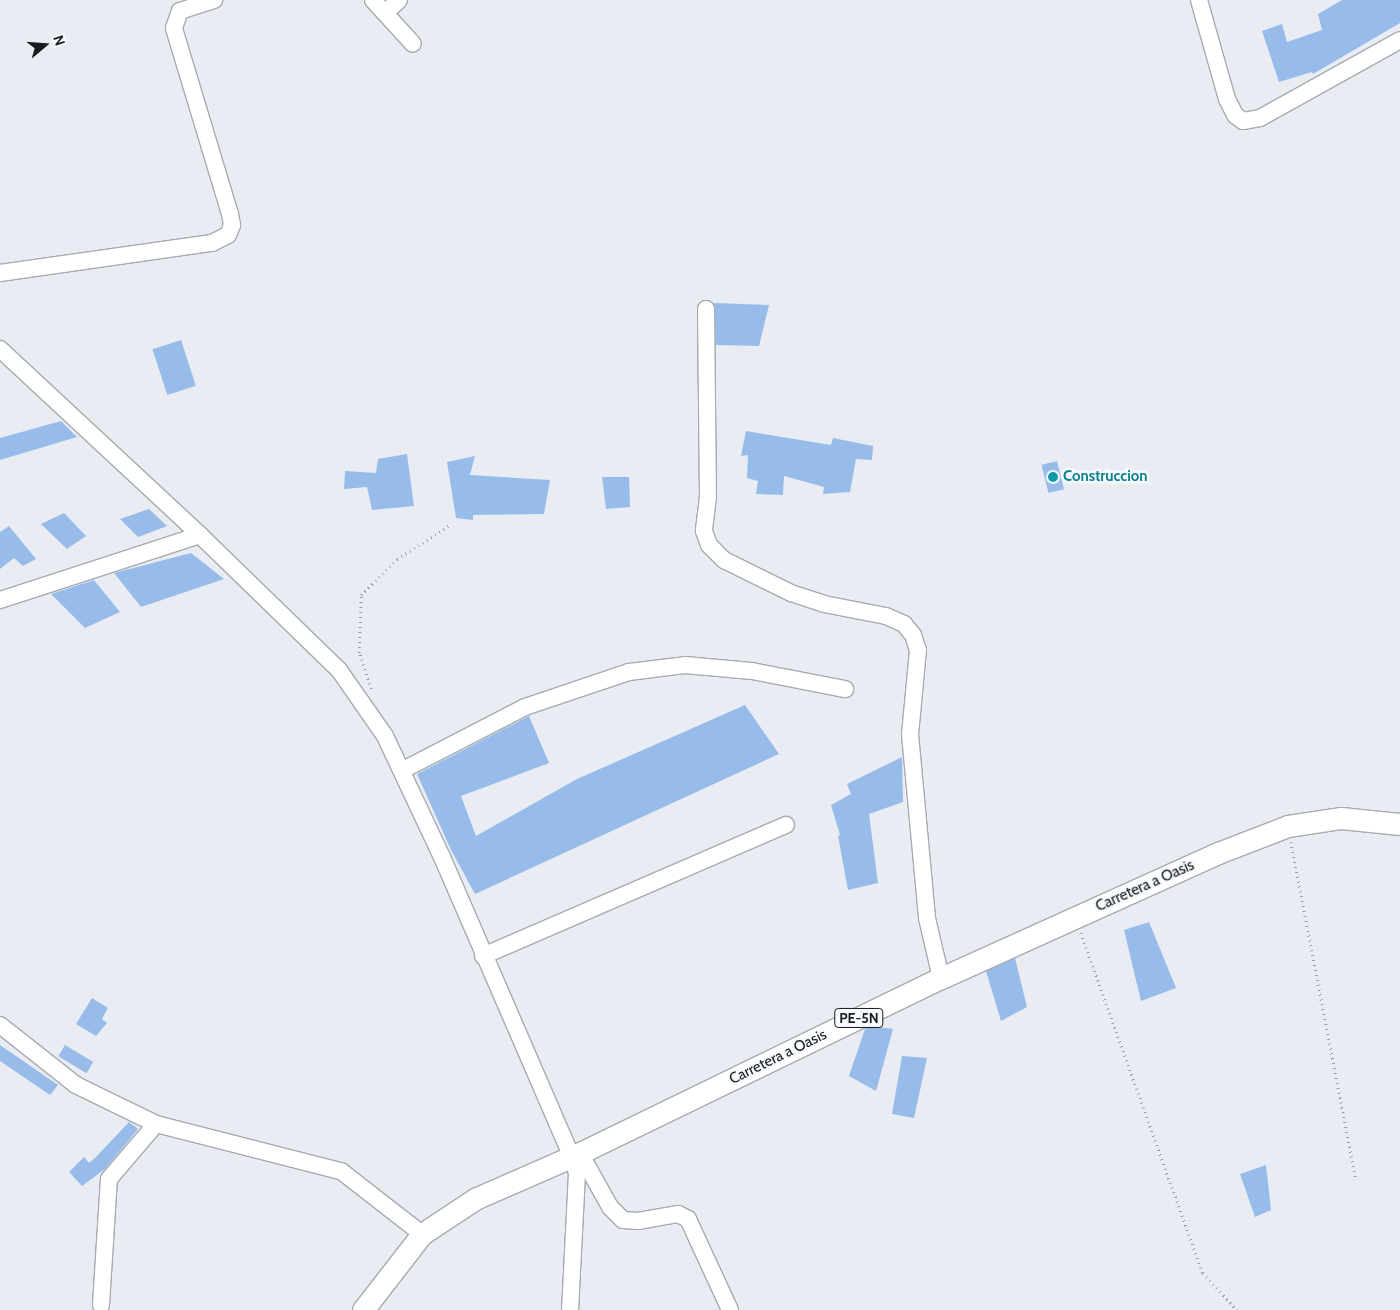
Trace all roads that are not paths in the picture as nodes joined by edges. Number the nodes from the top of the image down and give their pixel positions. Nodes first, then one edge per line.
1 (214, 0) edge
2 (373, 0) edge
3 (399, 0) edge
4 (1199, 0) edge
5 (385, 13) junction
6 (1400, 40) edge
7 (413, 44) dead end
8 (0, 273) edge
9 (706, 309) dead end
10 (0, 349) edge
11 (200, 535) junction
12 (0, 600) edge
13 (845, 689) dead end
14 (403, 770) junction
15 (1400, 824) edge
16 (786, 825) dead end
17 (483, 956) junction
18 (942, 978) junction
19 (0, 1025) edge
20 (156, 1124) junction
21 (576, 1155) junction
22 (422, 1234) junction
23 (101, 1305) dead end
24 (363, 1310) edge
25 (570, 1310) edge
26 (730, 1310) edge

1 - 8 street
2 - 5 street
3 - 5 street
4 - 6 street
5 - 7 street
9 - 18 street
10 - 11 street
11 - 12 street
11 - 14 street
13 - 14 street
14 - 17 street
15 - 18 main road, Carretera a Oasis / PE-5N
16 - 17 street
17 - 21 street
18 - 21 main road, Carretera a Oasis / PE-5N
19 - 20 street
20 - 22 street
20 - 23 street
21 - 22 main road, Carretera a Oasis / PE-5N
21 - 25 street
21 - 26 street
22 - 24 main road, Carretera a Oasis / PE-5N

